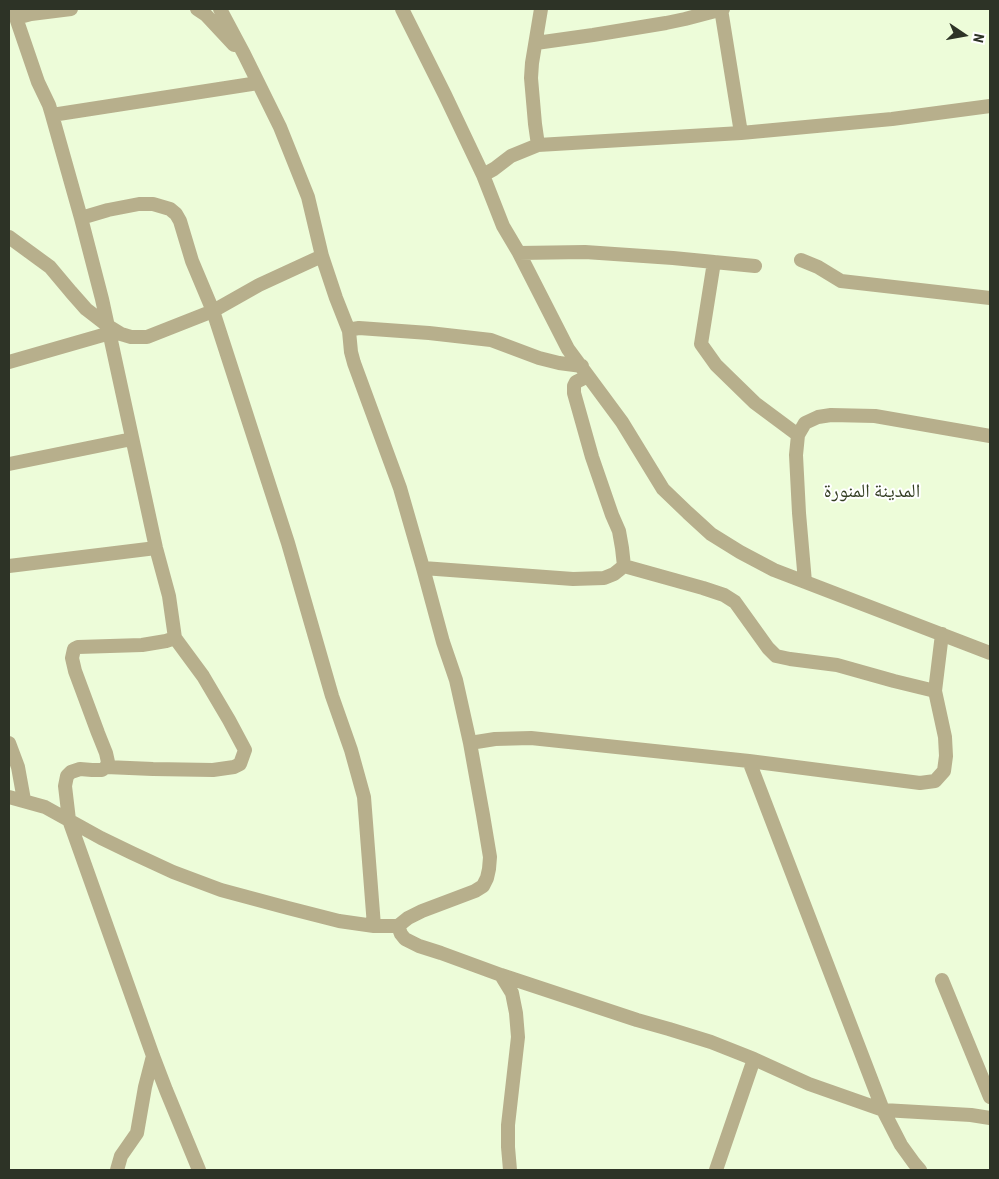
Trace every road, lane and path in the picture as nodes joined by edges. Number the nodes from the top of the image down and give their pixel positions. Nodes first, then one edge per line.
1 (72, 9) edge
2 (197, 9) edge
3 (220, 9) edge
4 (402, 9) edge
5 (541, 9) edge
6 (722, 9) edge
7 (15, 13) edge
8 (536, 43) junction
9 (244, 54) junction
10 (258, 83) junction
11 (990, 106) edge
12 (52, 115) junction
13 (741, 133) junction
14 (538, 145) junction
15 (483, 175) junction
16 (81, 218) junction
17 (9, 237) edge
18 (520, 253) junction
19 (322, 256) junction
20 (801, 260) dead end
21 (714, 262) junction
22 (755, 266) dead end
23 (990, 298) edge
24 (213, 311) junction
25 (109, 330) junction
26 (349, 331) junction
27 (9, 362) edge
28 (585, 371) junction
29 (798, 435) junction
30 (990, 436) edge
31 (132, 439) junction
32 (9, 464) edge
33 (156, 548) junction
34 (9, 566) edge
35 (624, 566) junction
36 (424, 568) junction
37 (805, 582) junction
38 (942, 634) junction
39 (175, 638) junction
40 (990, 653) edge
41 (935, 691) junction
42 (9, 743) edge
43 (470, 743) junction
44 (749, 761) junction
45 (106, 766) junction
46 (9, 797) edge
47 (24, 800) junction
48 (68, 820) junction
49 (374, 926) junction
50 (398, 926) junction
51 (501, 975) junction
52 (942, 980) dead end
53 (153, 1056) junction
54 (754, 1059) junction
55 (990, 1097) edge
56 (883, 1110) junction
57 (990, 1118) edge
58 (117, 1170) edge
59 (199, 1170) edge
60 (510, 1170) edge
61 (716, 1170) edge
62 (920, 1170) edge

1 - 7 street
2 - 9 street
3 - 9 street
4 - 15 street
5 - 8 street
6 - 8 street
6 - 13 street
7 - 12 street
8 - 14 street
9 - 10 street
10 - 12 street
10 - 19 street
11 - 13 street
12 - 16 street
13 - 14 street
14 - 15 street
15 - 18 street
16 - 24 street
16 - 25 street
17 - 25 street
18 - 21 street
18 - 28 street
19 - 24 street
19 - 26 street
20 - 23 street
21 - 22 street
21 - 29 street
24 - 25 street
24 - 49 street
25 - 27 street
25 - 31 street
26 - 28 street
26 - 36 street
28 - 35 street
28 - 37 street
29 - 30 street
29 - 37 street
31 - 32 street
31 - 33 street
33 - 34 street
33 - 39 street
35 - 36 street
35 - 41 street
36 - 43 street
37 - 38 street
38 - 40 street
38 - 41 street
39 - 45 street
39 - 45 street
41 - 44 street
42 - 47 street
43 - 44 street
43 - 50 street
44 - 56 street
45 - 48 street
46 - 47 street
47 - 48 street
48 - 49 street
48 - 53 street
49 - 50 street
50 - 51 street
51 - 54 street
51 - 60 street
52 - 55 street
53 - 58 street
53 - 59 street
54 - 56 street
54 - 61 street
56 - 57 street
56 - 62 street

